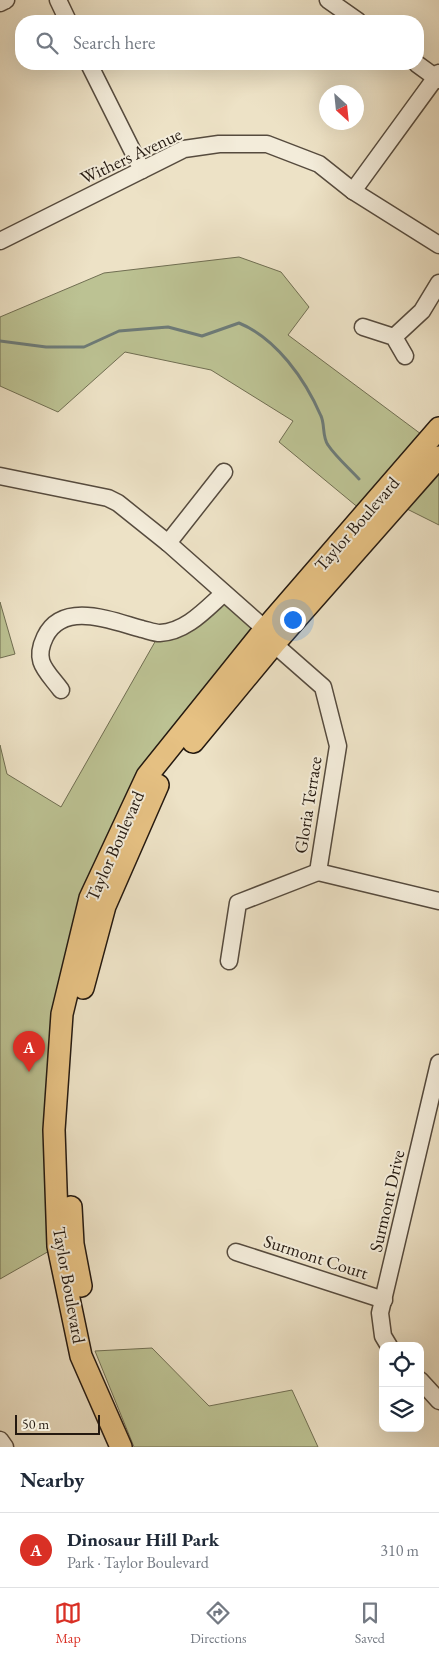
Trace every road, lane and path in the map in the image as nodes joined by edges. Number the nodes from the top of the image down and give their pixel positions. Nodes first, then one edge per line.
1 (6, 0) edge
2 (58, 0) edge
3 (328, 0) edge
4 (0, 3) edge
5 (65, 15) edge
6 (349, 15) edge
7 (424, 69) edge
8 (92, 70) edge
9 (438, 77) edge
10 (142, 170) junction
11 (353, 191) junction
12 (0, 241) edge
13 (439, 245) edge
14 (439, 283) edge
15 (364, 327) dead end
16 (394, 337) junction
17 (404, 356) dead end
18 (439, 428) edge
19 (439, 457) edge
20 (224, 472) dead end
21 (0, 476) edge
22 (168, 543) junction
23 (224, 593) junction
24 (270, 636) junction
25 (61, 690) dead end
26 (318, 872) junction
27 (439, 901) edge
28 (229, 961) dead end
29 (439, 1063) edge
30 (236, 1252) dead end
31 (384, 1300) junction
32 (387, 1342) edge
33 (424, 1384) edge
34 (439, 1401) edge
35 (0, 1440) edge
36 (5, 1447) edge
37 (121, 1447) edge
38 (134, 1447) edge

1 - 4 street
2 - 5 street
3 - 6 street
7 - 9 street
8 - 10 street
9 - 11 street
10 - 11 street, Withers Avenue
10 - 12 street, Withers Avenue
11 - 13 street, Withers Avenue
14 - 16 street
15 - 16 street
16 - 17 street
18 - 24 main road, Taylor Boulevard
19 - 24 main road, Taylor Boulevard
20 - 22 street
21 - 22 street, Gloria Terrace
22 - 23 street, Gloria Terrace
23 - 24 street, Gloria Terrace
23 - 25 street
24 - 26 street, Gloria Terrace
24 - 37 main road, Taylor Boulevard
24 - 38 main road, Taylor Boulevard
26 - 27 street, Gloria Terrace
26 - 28 street
29 - 31 street, Surmont Drive
30 - 31 street, Surmont Court
31 - 32 street, Surmont Drive
33 - 34 street
35 - 36 street

